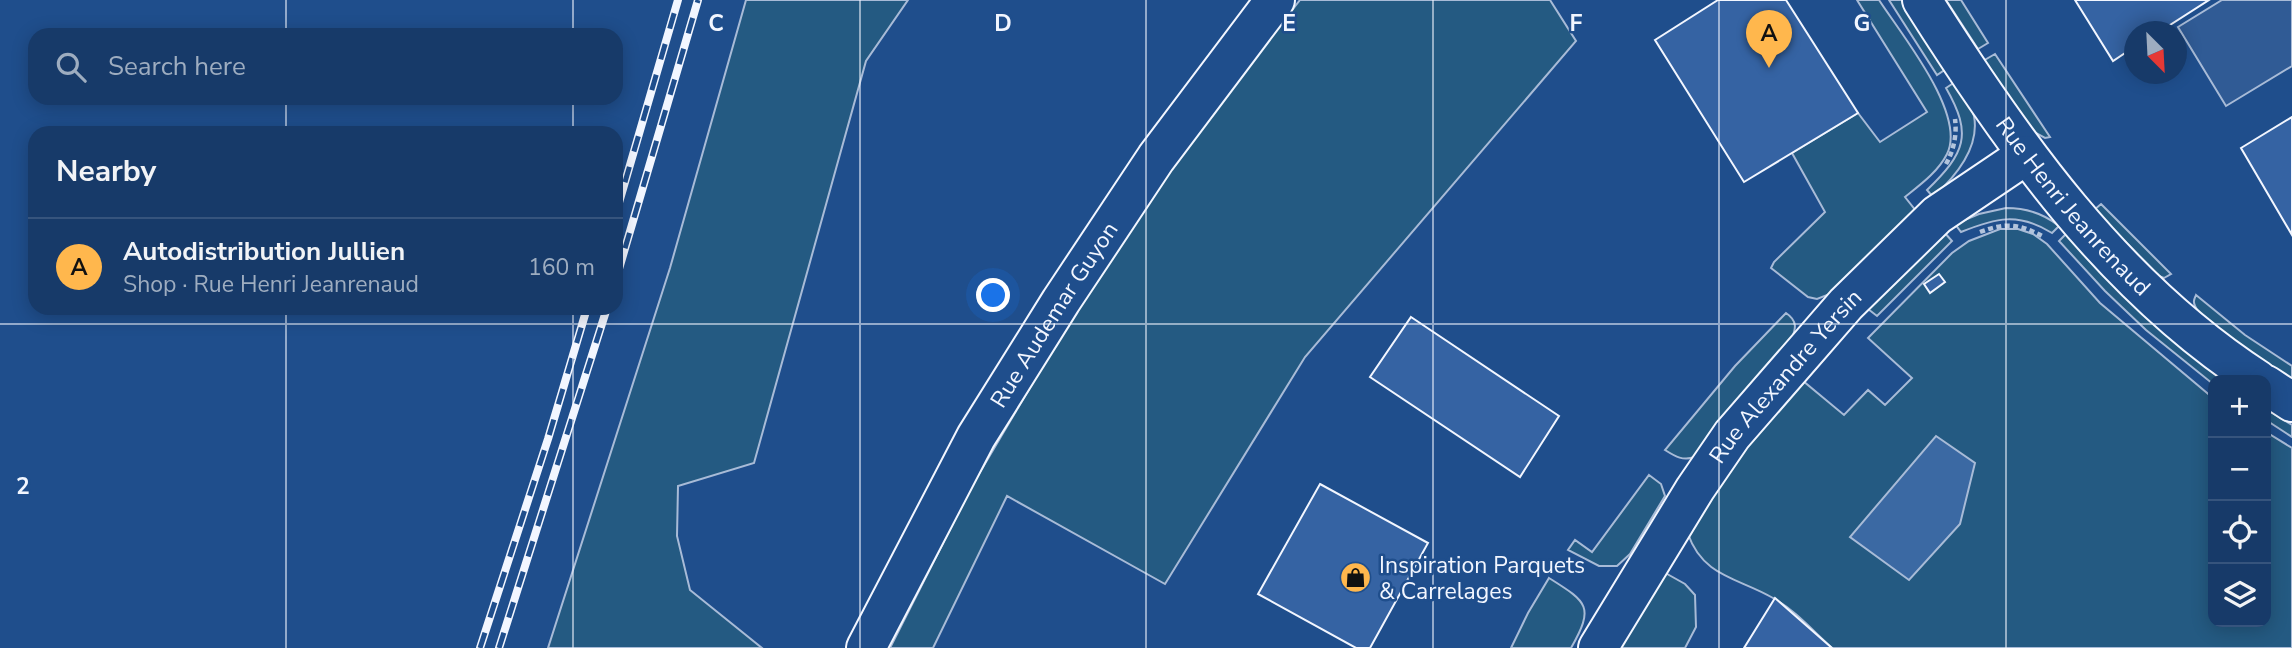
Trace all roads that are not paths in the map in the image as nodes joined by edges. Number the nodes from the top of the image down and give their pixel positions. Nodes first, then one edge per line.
1 (1275, 0) edge
2 (1922, 0) edge
3 (2026, 155) junction
4 (2252, 375) edge
5 (2271, 388) edge
6 (2292, 402) edge
7 (866, 648) edge
8 (1598, 648) edge

1 - 7 street, Rue Audemar Guyon
2 - 3 street, Rue Henri Jeanrenaud
3 - 4 street, Rue Henri Jeanrenaud
3 - 8 street, Rue Alexandre Yersin
5 - 6 street

